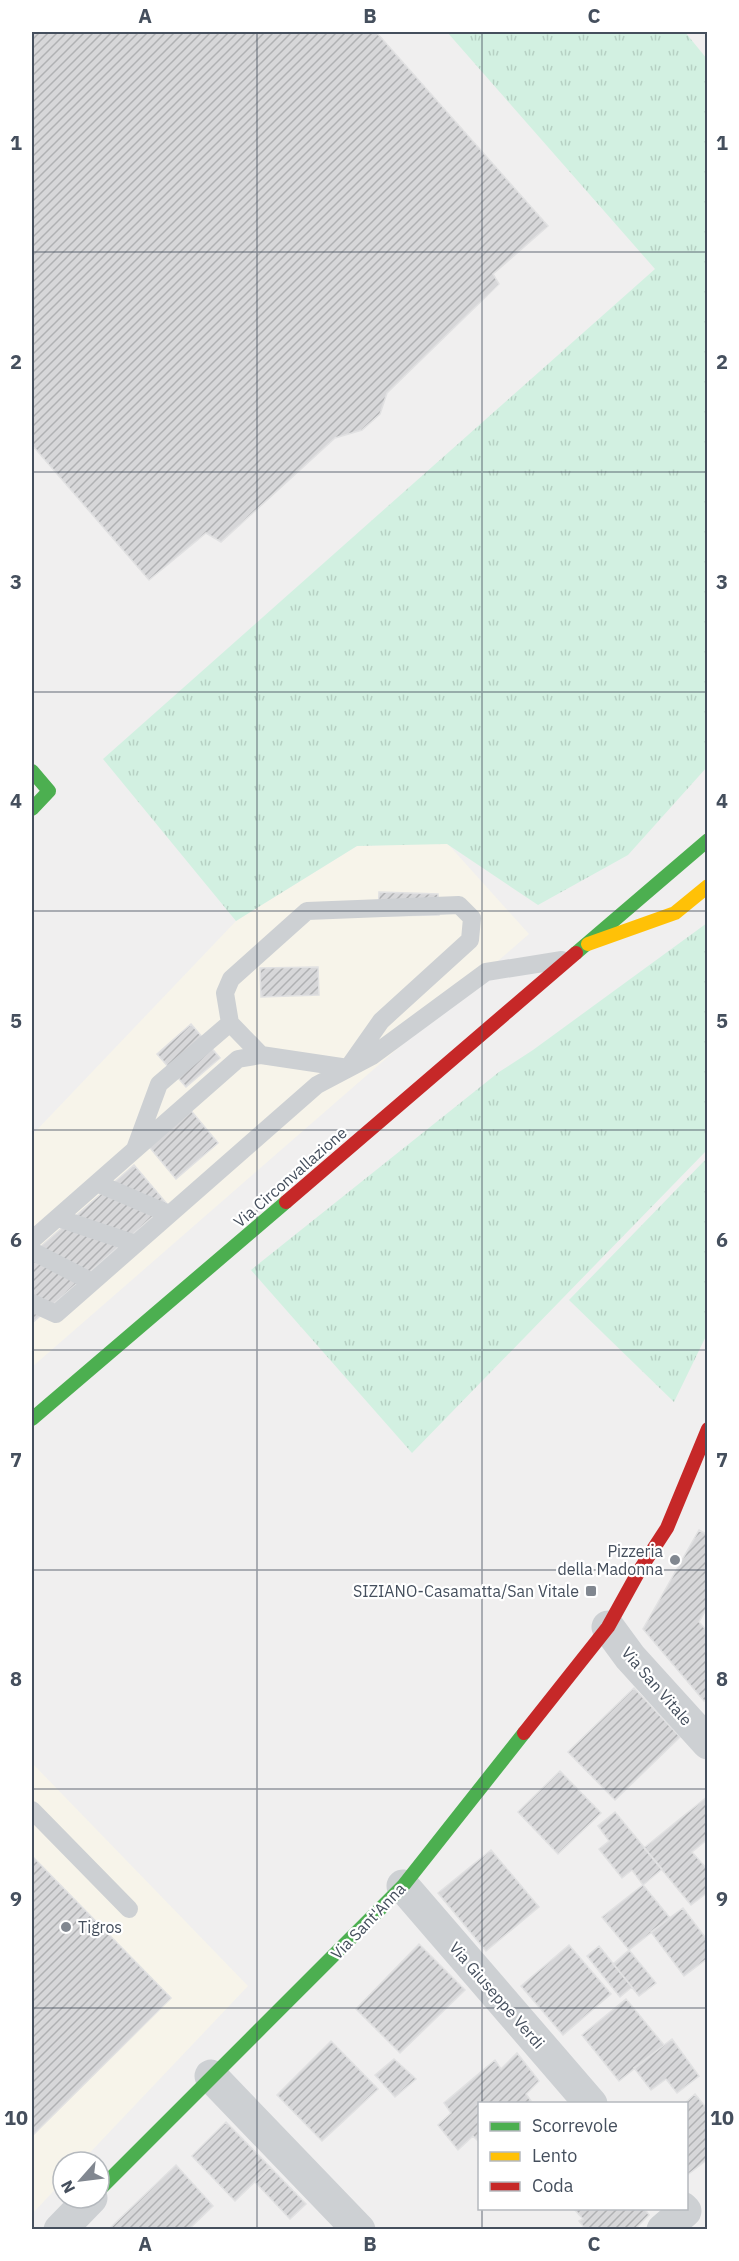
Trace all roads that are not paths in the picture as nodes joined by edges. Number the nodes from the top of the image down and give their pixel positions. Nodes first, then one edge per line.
1 (32, 771) edge
2 (32, 808) edge
3 (707, 840) edge
4 (708, 886) edge
5 (588, 944) junction
6 (570, 959) junction
7 (230, 1023) junction
8 (261, 1055) junction
9 (348, 1068) junction
10 (134, 1152) junction
11 (99, 1184) junction
12 (170, 1214) junction
13 (58, 1218) junction
14 (32, 1240) edge
15 (136, 1244) junction
16 (32, 1251) edge
17 (92, 1282) junction
18 (32, 1303) edge
19 (32, 1419) edge
20 (708, 1429) edge
21 (608, 1627) junction
22 (708, 1743) edge
23 (32, 1810) edge
24 (403, 1886) junction
25 (129, 1909) dead end
26 (211, 2076) junction
27 (590, 2102) edge
28 (111, 2178) edge
29 (79, 2210) edge
30 (684, 2210) edge
31 (60, 2229) edge
32 (359, 2229) edge
33 (663, 2229) edge

1 - 2 street
3 - 5 street, Via Circonvallazione
4 - 5 street
5 - 6 street, Via Circonvallazione
6 - 9 lane
6 - 19 street, Via Circonvallazione
7 - 8 lane
7 - 9 lane
7 - 10 lane
8 - 9 lane
8 - 10 lane
9 - 12 lane
10 - 11 lane
11 - 12 lane
11 - 13 lane
12 - 15 lane
13 - 14 lane
13 - 15 lane
15 - 17 lane
16 - 17 lane
17 - 18 lane
20 - 21 street, Via Sant'Anna
21 - 22 street, Via San Vitale
21 - 24 street, Via Sant'Anna
23 - 25 lane
24 - 26 street, Via Sant'Anna
24 - 27 street, Via Giuseppe Verdi
26 - 28 street, Via Sant'Anna
26 - 32 street
29 - 31 street
30 - 33 street

